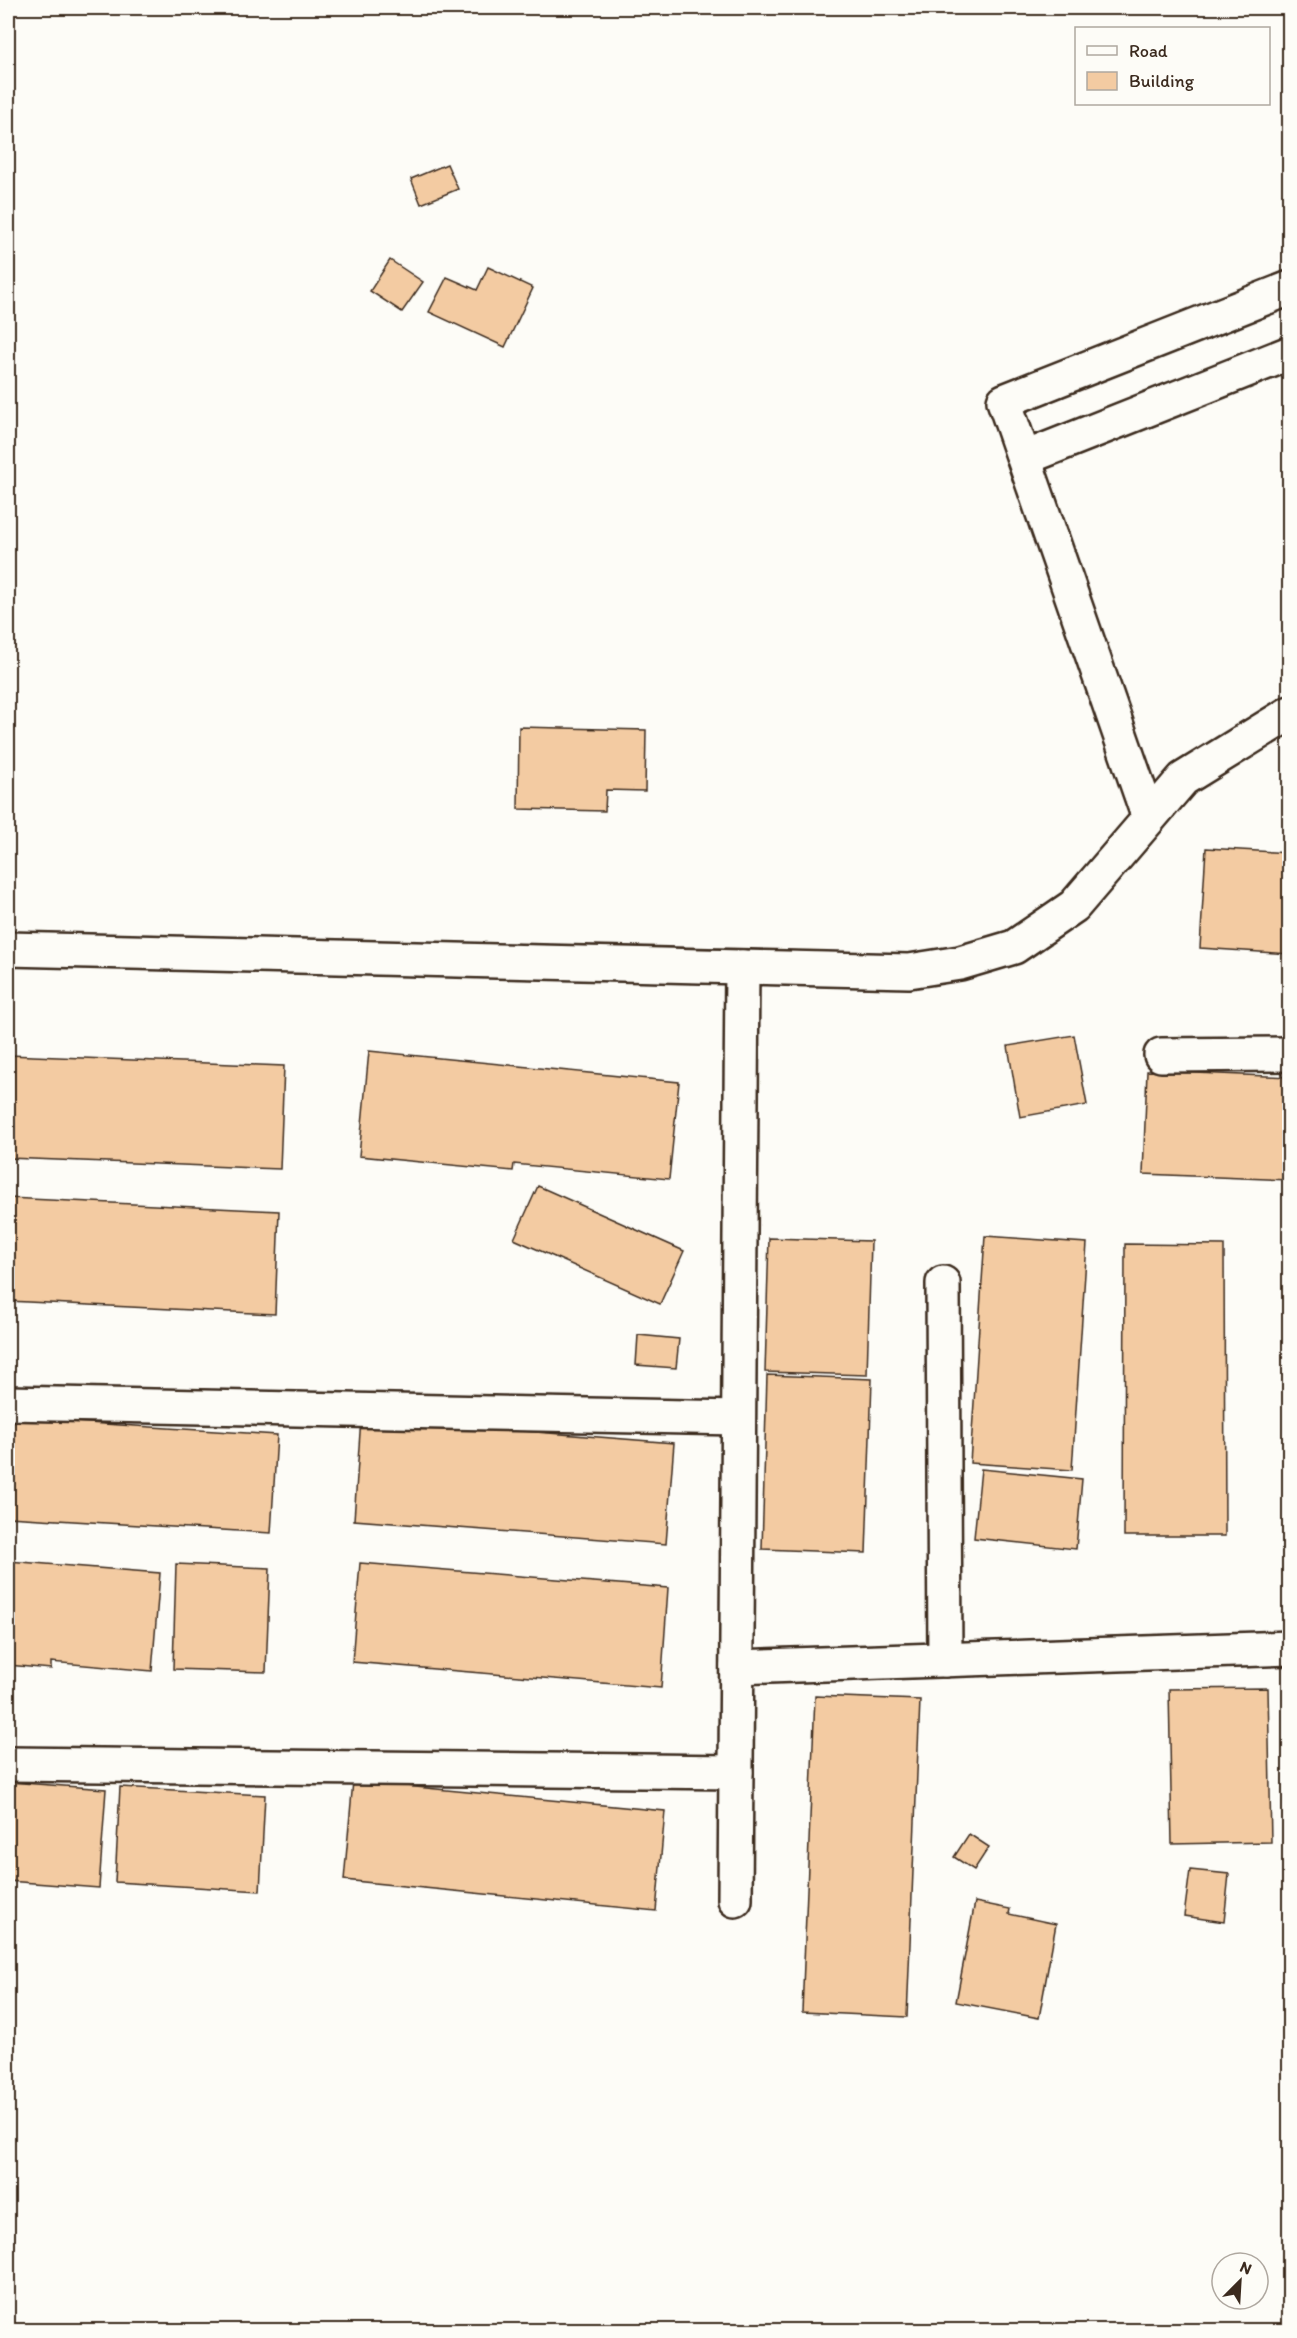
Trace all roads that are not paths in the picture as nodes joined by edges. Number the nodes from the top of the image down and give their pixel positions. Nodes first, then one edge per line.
1 (1290, 288) edge
2 (1290, 353) edge
3 (1025, 458) junction
4 (1290, 713) edge
5 (1149, 818) junction
6 (8, 949) edge
7 (742, 967) junction
8 (1290, 1054) edge
9 (1161, 1055) dead end
10 (943, 1283) dead end
11 (8, 1403) edge
12 (738, 1418) junction
13 (1290, 1648) edge
14 (945, 1660) junction
15 (737, 1667) junction
16 (8, 1764) edge
17 (736, 1772) junction
18 (735, 1900) dead end

1 - 3 street
2 - 3 street
3 - 5 street
4 - 5 street
5 - 7 street
6 - 7 street
7 - 12 street
8 - 9 street
10 - 14 street
11 - 12 street
12 - 15 street
13 - 14 street
14 - 15 street
15 - 17 street
16 - 17 street
17 - 18 street

